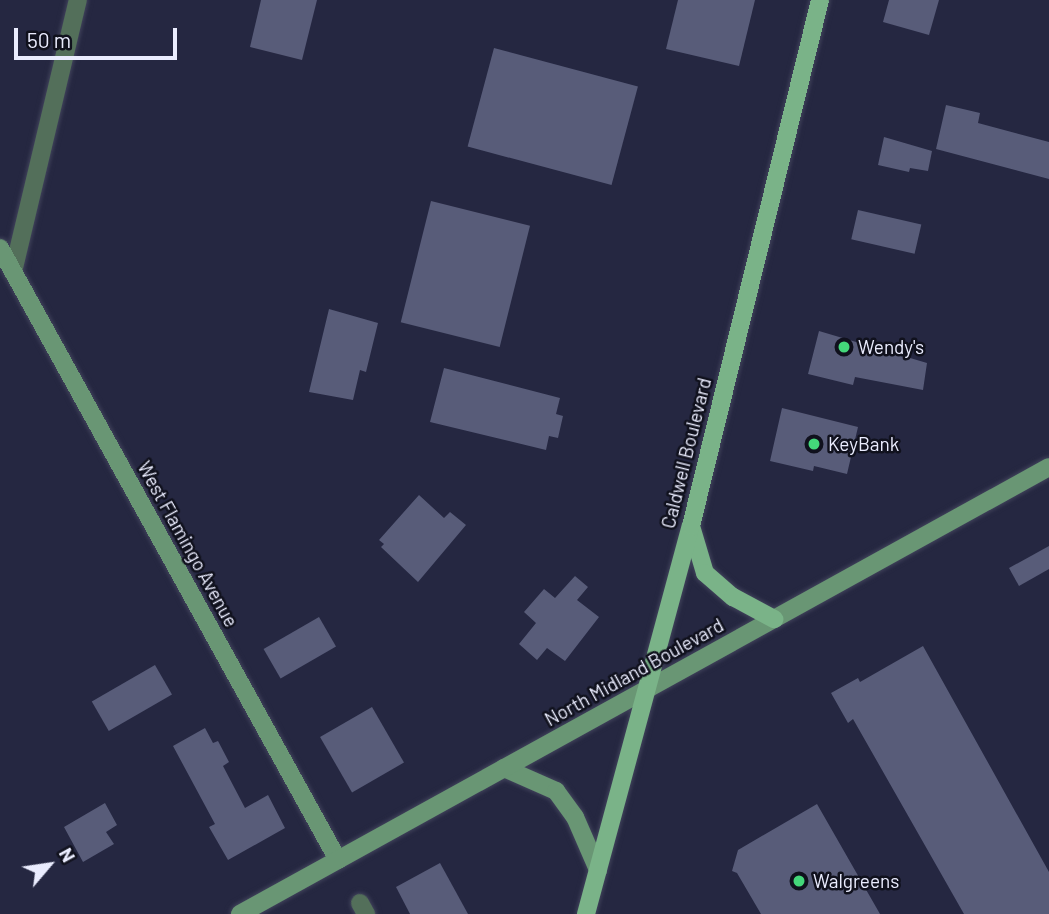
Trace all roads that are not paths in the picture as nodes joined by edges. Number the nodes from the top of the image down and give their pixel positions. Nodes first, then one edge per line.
1 (78, 0) edge
2 (820, 0) edge
3 (1, 253) edge
4 (13, 272) junction
5 (1049, 467) edge
6 (691, 526) junction
7 (774, 619) junction
8 (646, 689) junction
9 (504, 768) junction
10 (338, 860) junction
11 (598, 870) junction
12 (240, 914) edge
13 (586, 914) edge

1 - 4 street
2 - 6 main road, Caldwell Boulevard
3 - 4 street, West Flamingo Avenue
4 - 10 street, West Flamingo Avenue
5 - 7 street, North Midland Boulevard
6 - 7 main road
6 - 8 main road, Caldwell Boulevard
7 - 8 street, North Midland Boulevard
8 - 9 street, North Midland Boulevard
8 - 11 main road, Caldwell Boulevard
9 - 10 street, North Midland Boulevard
9 - 11 street
10 - 12 street, North Midland Boulevard
11 - 13 main road, Caldwell Boulevard

